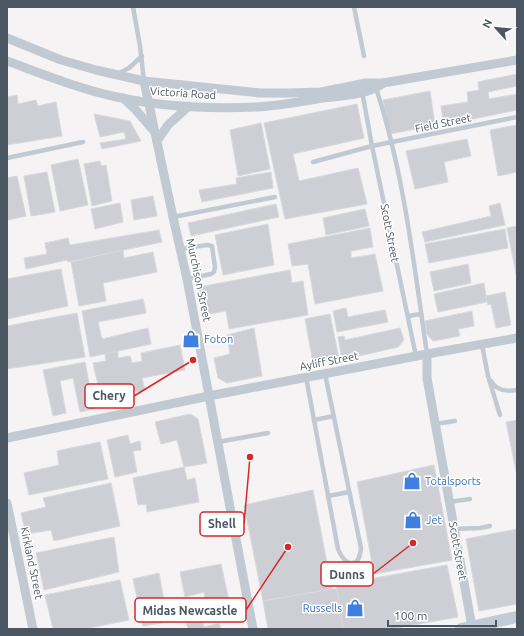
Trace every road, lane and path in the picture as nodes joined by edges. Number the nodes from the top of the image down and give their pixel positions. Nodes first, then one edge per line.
1 (132, 7) edge
2 (354, 7) edge
3 (7, 38) edge
4 (142, 56) junction
5 (364, 56) dead end
6 (517, 60) edge
7 (7, 61) edge
8 (116, 75) junction
9 (144, 81) junction
10 (378, 85) junction
11 (362, 88) junction
12 (123, 98) junction
13 (149, 103) junction
14 (189, 106) junction
15 (517, 117) edge
16 (156, 136) junction
17 (83, 142) dead end
18 (391, 142) junction
19 (372, 146) junction
20 (7, 158) edge
21 (313, 162) dead end
22 (276, 197) dead end
23 (173, 217) junction
24 (180, 249) junction
25 (188, 279) junction
26 (422, 314) junction
27 (408, 316) junction
28 (517, 338) edge
29 (482, 345) junction
30 (427, 354) junction
31 (416, 356) junction
32 (325, 374) junction
33 (488, 376) junction
34 (306, 377) junction
35 (426, 378) junction
36 (517, 390) edge
37 (209, 396) junction
38 (500, 415) dead end
39 (334, 416) junction
40 (314, 420) junction
41 (455, 421) dead end
42 (435, 424) junction
43 (268, 433) dead end
44 (7, 438) edge
45 (218, 442) junction
46 (350, 492) junction
47 (328, 496) junction
48 (470, 499) dead end
49 (449, 502) junction
50 (7, 503) edge
51 (490, 526) dead end
52 (454, 529) junction
53 (517, 617) edge
54 (468, 628) edge
55 (33, 629) edge
56 (253, 629) edge

1 - 4 lane, Murchison Street
2 - 5 lane
3 - 8 street
4 - 8 lane
4 - 9 lane, Murchison Street
6 - 10 street
7 - 12 street, Victoria Road
8 - 9 street
9 - 11 street
9 - 13 street, Murchison Street
10 - 11 street
10 - 18 lane, Scott Street
11 - 14 street, Victoria Road
11 - 19 lane, Scott Street
12 - 13 street, Victoria Road
12 - 16 street
13 - 14 street, Victoria Road
13 - 16 street, Murchison Street
14 - 16 street
15 - 18 lane, Field Street
16 - 23 street, Murchison Street
17 - 20 lane
18 - 19 lane, Field Street
18 - 26 lane, Scott Street
19 - 21 lane, Field Street
19 - 27 lane, Scott Street
22 - 23 lane
23 - 24 street, Murchison Street
24 - 25 street, Murchison Street
24 - 25 lane
25 - 37 street, Murchison Street
26 - 27 lane
26 - 30 lane, Scott Street
27 - 31 lane, Scott Street
28 - 29 street, Ayliff Street
29 - 30 street, Ayliff Street
29 - 33 lane
30 - 31 street, Ayliff Street
30 - 35 street, Scott Street
31 - 32 street, Ayliff Street
31 - 35 street, Scott Street
32 - 34 street, Ayliff Street
32 - 39 lane
33 - 36 lane
33 - 38 lane
34 - 37 street, Ayliff Street
34 - 40 lane
35 - 42 street, Scott Street
37 - 44 street, Ayliff Street
37 - 45 street, Murchison Street
39 - 40 lane
39 - 46 lane
40 - 47 lane
41 - 42 lane
42 - 49 street, Scott Street
43 - 45 lane
45 - 56 street, Murchison Street
46 - 47 lane
46 - 47 lane
48 - 49 lane
49 - 52 street, Scott Street
50 - 55 street, Kirkland Street
51 - 52 lane
52 - 54 street, Scott Street
53 - 54 street

